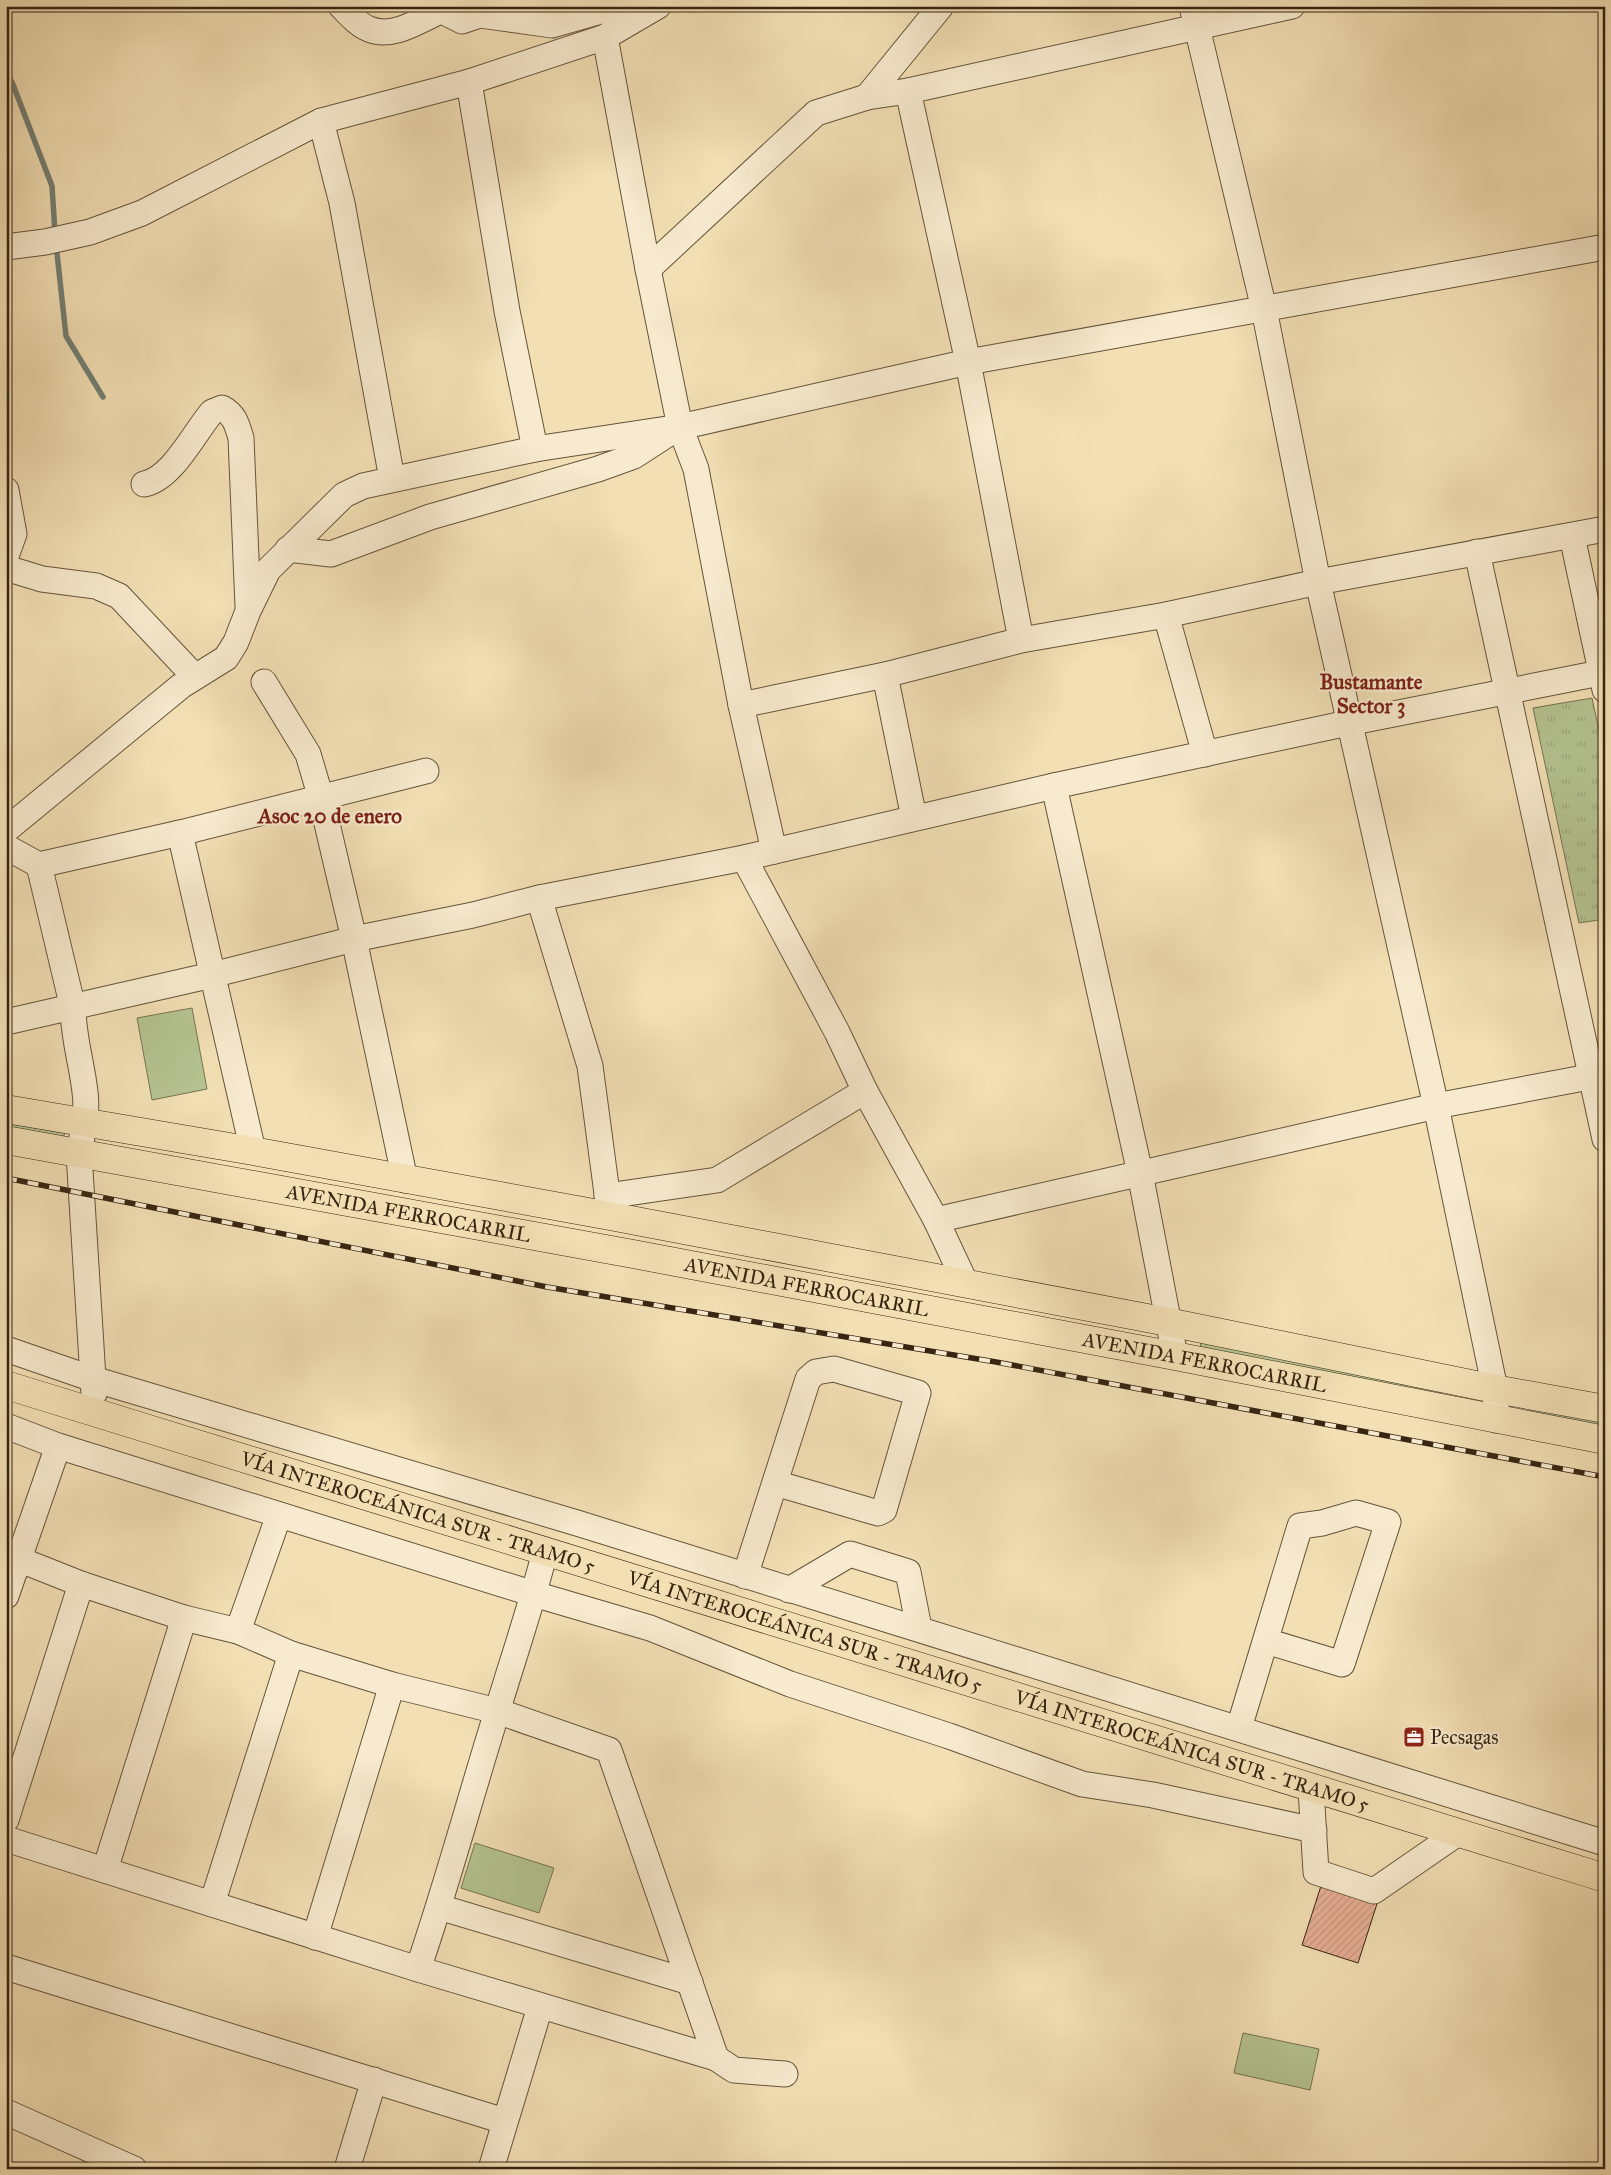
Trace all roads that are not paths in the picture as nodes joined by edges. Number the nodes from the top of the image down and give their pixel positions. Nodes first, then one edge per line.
1 (341, 6) edge
2 (941, 6) edge
3 (1292, 6) edge
4 (436, 9) edge
5 (650, 11) edge
6 (1195, 17) edge
7 (605, 37) junction
8 (470, 82) junction
9 (908, 91) junction
10 (867, 97) junction
11 (320, 121) junction
12 (6, 247) edge
13 (1605, 247) edge
14 (648, 269) junction
15 (1264, 309) junction
16 (968, 362) junction
17 (680, 427) junction
18 (534, 449) junction
19 (392, 479) junction
20 (144, 484) dead end
21 (6, 490) edge
22 (1605, 529) edge
23 (1572, 536) junction
24 (288, 549) junction
25 (1477, 552) junction
26 (6, 556) edge
27 (6, 568) edge
28 (1318, 582) junction
29 (248, 611) junction
30 (1166, 615) junction
31 (1022, 640) junction
32 (885, 675) junction
33 (195, 677) junction
34 (1604, 678) edge
35 (264, 682) dead end
36 (1508, 691) junction
37 (741, 705) junction
38 (1348, 723) junction
39 (1205, 754) junction
40 (426, 771) dead end
41 (1054, 786) junction
42 (321, 798) junction
43 (914, 818) junction
44 (6, 830) edge
45 (180, 833) junction
46 (6, 846) edge
47 (774, 851) junction
48 (744, 858) junction
49 (39, 865) junction
50 (539, 898) junction
51 (354, 939) junction
52 (212, 975) junction
53 (73, 1008) junction
54 (6, 1022) edge
55 (1598, 1075) edge
56 (864, 1091) junction
57 (1436, 1106) junction
58 (6, 1110) edge
59 (84, 1123) junction
60 (1605, 1139) edge
61 (6, 1140) edge
62 (253, 1151) junction
63 (79, 1154) junction
64 (1140, 1173) junction
65 (405, 1180) junction
66 (608, 1206) junction
67 (936, 1220) junction
68 (966, 1284) junction
69 (1168, 1322) junction
70 (6, 1349) edge
71 (1175, 1356) junction
72 (93, 1378) junction
73 (6, 1385) edge
74 (1495, 1389) junction
75 (1605, 1409) edge
76 (95, 1412) junction
77 (1497, 1420) junction
78 (6, 1426) edge
79 (1605, 1440) edge
80 (58, 1446) junction
81 (775, 1483) junction
82 (279, 1515) junction
83 (545, 1552) junction
84 (18, 1559) junction
85 (746, 1576) junction
86 (81, 1584) junction
87 (790, 1590) junction
88 (534, 1594) junction
89 (6, 1596) edge
90 (184, 1618) junction
91 (919, 1628) junction
92 (238, 1631) junction
93 (1266, 1641) junction
94 (291, 1654) junction
95 (392, 1685) junction
96 (497, 1712) junction
97 (1239, 1728) junction
98 (1311, 1789) junction
99 (6, 1820) edge
100 (1314, 1830) junction
101 (1458, 1833) junction
102 (6, 1839) edge
103 (1605, 1843) edge
104 (105, 1870) junction
105 (1605, 1878) edge
106 (212, 1904) junction
107 (439, 1907) junction
108 (315, 1937) junction
109 (6, 1967) edge
110 (418, 1970) junction
111 (690, 1982) junction
112 (540, 2007) junction
113 (716, 2058) junction
114 (785, 2074) dead end
115 (374, 2080) junction
116 (6, 2112) edge
117 (504, 2121) junction
118 (134, 2169) edge
119 (347, 2169) edge
120 (491, 2169) edge

1 - 4 street
2 - 10 street
3 - 6 street
4 - 5 street
5 - 7 street
6 - 9 street
6 - 15 street
7 - 8 street
7 - 14 street
8 - 11 street
8 - 18 street
9 - 10 street
9 - 16 street
10 - 14 street
11 - 12 street
11 - 19 street
13 - 15 street
14 - 17 street
15 - 16 street
15 - 28 street
16 - 17 street
16 - 31 street
17 - 18 street
17 - 24 street
17 - 37 street
18 - 19 street
19 - 24 street
20 - 29 street
21 - 26 street
22 - 23 street
23 - 25 street
23 - 34 street
24 - 29 street
25 - 28 street
25 - 36 street
27 - 33 street
28 - 30 street
28 - 38 street
29 - 33 street
30 - 31 street
30 - 39 street
31 - 32 street
32 - 37 street
32 - 43 street
33 - 44 street
34 - 36 street
35 - 42 street
36 - 38 street
36 - 55 street
37 - 47 street
38 - 39 street
38 - 57 street
39 - 41 street
40 - 42 street
41 - 43 street
41 - 64 street
42 - 45 street
42 - 51 street
43 - 47 street
45 - 49 street
45 - 52 street
46 - 49 street
47 - 48 street
48 - 50 street
48 - 56 street
49 - 53 street
50 - 51 street
50 - 66 street
51 - 52 street
51 - 65 street
52 - 53 street
52 - 62 street
53 - 54 street
53 - 59 street
55 - 57 street
55 - 60 street
56 - 66 street
56 - 67 street
57 - 64 street
57 - 74 street
58 - 59 main road, AVENIDA FERROCARRIL
59 - 62 main road, AVENIDA FERROCARRIL
59 - 63 street
61 - 63 main road, AVENIDA FERROCARRIL
62 - 65 main road, AVENIDA FERROCARRIL
63 - 71 main road, AVENIDA FERROCARRIL
63 - 72 street
64 - 67 street
64 - 69 street
65 - 66 main road, AVENIDA FERROCARRIL
66 - 68 main road, AVENIDA FERROCARRIL
67 - 68 street
68 - 69 main road, AVENIDA FERROCARRIL
69 - 71 street
69 - 74 main road, AVENIDA FERROCARRIL
70 - 72 street
71 - 77 main road, AVENIDA FERROCARRIL
72 - 76 street
72 - 85 street
73 - 76 main road, VÍA INTEROCEÁNICA SUR - TRAMO 5
74 - 75 main road, AVENIDA FERROCARRIL
74 - 77 street
76 - 83 main road, VÍA INTEROCEÁNICA SUR - TRAMO 5
77 - 79 main road, AVENIDA FERROCARRIL
78 - 80 street
80 - 82 street
80 - 84 street
81 - 81 street
81 - 85 street
82 - 88 street
82 - 92 street
83 - 88 street
83 - 98 main road, VÍA INTEROCEÁNICA SUR - TRAMO 5
84 - 86 street
84 - 89 street
85 - 87 street
86 - 90 street
86 - 99 street
87 - 91 street
87 - 91 street
88 - 96 street
88 - 100 street
90 - 92 street
90 - 104 street
91 - 97 street
92 - 94 street
93 - 93 street
93 - 97 street
94 - 95 street
94 - 106 street
95 - 96 street
95 - 108 street
96 - 107 street
96 - 111 street
97 - 103 street
98 - 100 street
98 - 101 main road, VÍA INTEROCEÁNICA SUR - TRAMO 5
100 - 101 street
101 - 105 main road, VÍA INTEROCEÁNICA SUR - TRAMO 5
102 - 104 street
104 - 106 street
106 - 108 street
107 - 110 street
107 - 111 street
108 - 110 street
109 - 115 street
110 - 112 street
111 - 113 street
112 - 113 street
112 - 117 street
113 - 114 street
115 - 117 street
115 - 119 street
116 - 118 street
117 - 120 street

